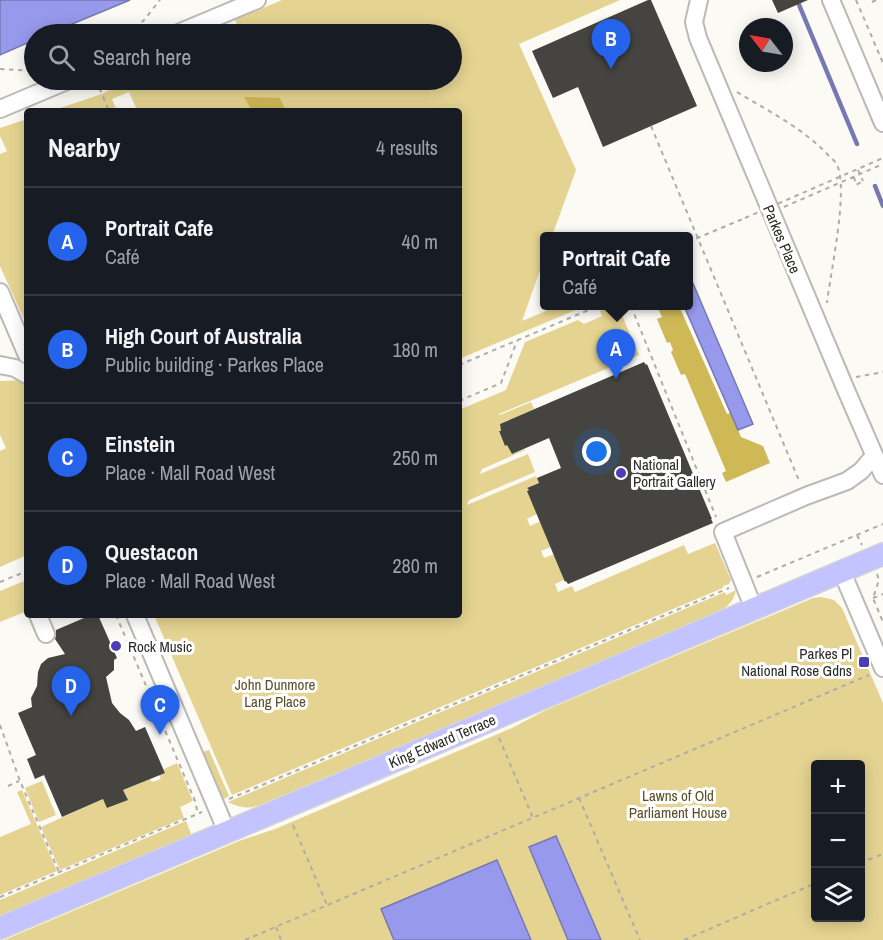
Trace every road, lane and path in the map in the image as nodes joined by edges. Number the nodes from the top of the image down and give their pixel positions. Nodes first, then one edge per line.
1 (160, 0) edge
2 (257, 0) edge
3 (699, 0) edge
4 (831, 0) edge
5 (856, 0) edge
6 (876, 0) edge
7 (872, 2) dead end
8 (139, 24) edge
9 (200, 24) edge
10 (883, 63) edge
11 (0, 69) edge
12 (24, 70) edge
13 (730, 88) dead end
14 (45, 90) edge
15 (100, 90) edge
16 (108, 108) edge
17 (0, 109) edge
18 (883, 123) edge
19 (651, 126) dead end
20 (883, 158) edge
21 (883, 164) edge
22 (858, 169) junction
23 (854, 177) junction
24 (841, 183) junction
25 (780, 209) dead end
26 (699, 237) junction
27 (693, 240) edge
28 (0, 292) edge
29 (826, 307) dead end
30 (588, 310) edge
31 (633, 310) edge
32 (517, 340) junction
33 (24, 348) edge
34 (462, 364) edge
35 (0, 365) edge
36 (883, 372) edge
37 (24, 373) edge
38 (851, 378) dead end
39 (462, 400) edge
40 (880, 466) edge
41 (806, 496) junction
42 (719, 524) dead end
43 (883, 524) edge
44 (883, 554) edge
45 (24, 572) edge
46 (842, 572) junction
47 (879, 580) dead end
48 (0, 582) edge
49 (743, 583) junction
50 (883, 594) edge
51 (873, 598) junction
52 (754, 609) junction
53 (39, 618) edge
54 (117, 618) edge
55 (136, 618) edge
56 (883, 622) edge
57 (46, 634) dead end
58 (878, 671) edge
59 (0, 726) edge
60 (499, 738) dead end
61 (20, 781) junction
62 (8, 786) dead end
63 (579, 798) junction
64 (215, 805) junction
65 (198, 814) junction
66 (533, 818) junction
67 (293, 825) dead end
68 (227, 832) junction
69 (883, 854) edge
70 (865, 861) edge
71 (59, 872) junction
72 (811, 885) edge
73 (0, 897) edge
74 (327, 906) junction
75 (276, 927) junction
76 (0, 928) edge
77 (245, 940) edge
78 (281, 940) edge
79 (640, 940) edge
80 (684, 940) edge

1 - 8 path
2 - 9 street
3 - 40 street, Parkes Place
4 - 18 street
5 - 10 path
6 - 7 path
11 - 12 path
13 - 24 path
14 - 17 street
15 - 16 path
19 - 26 path
20 - 22 path, bridge
21 - 23 path
22 - 23 path, bridge
22 - 26 path, bridge
23 - 24 path
24 - 25 path
24 - 29 path
26 - 27 path
26 - 41 path
28 - 33 street
30 - 32 path
31 - 42 path
32 - 34 path
32 - 39 path
35 - 37 street
36 - 38 path
40 - 41 street
41 - 49 street
43 - 49 path
44 - 46 main road, King Edward Terrace
45 - 48 path
46 - 52 main road, King Edward Terrace
46 - 58 street
47 - 51 path
49 - 52 street
49 - 64 path
50 - 51 path
51 - 56 path
52 - 68 main road, King Edward Terrace
53 - 57 street
54 - 65 path
55 - 64 street
58 - 63 path
59 - 61 path
60 - 66 path
61 - 62 path
61 - 71 path
63 - 66 path
63 - 79 path
64 - 65 path
64 - 68 street
65 - 71 path
66 - 74 path
67 - 74 path
68 - 76 main road, King Edward Terrace
69 - 70 path
71 - 73 path
72 - 80 path
74 - 75 path
75 - 77 path
75 - 78 path

